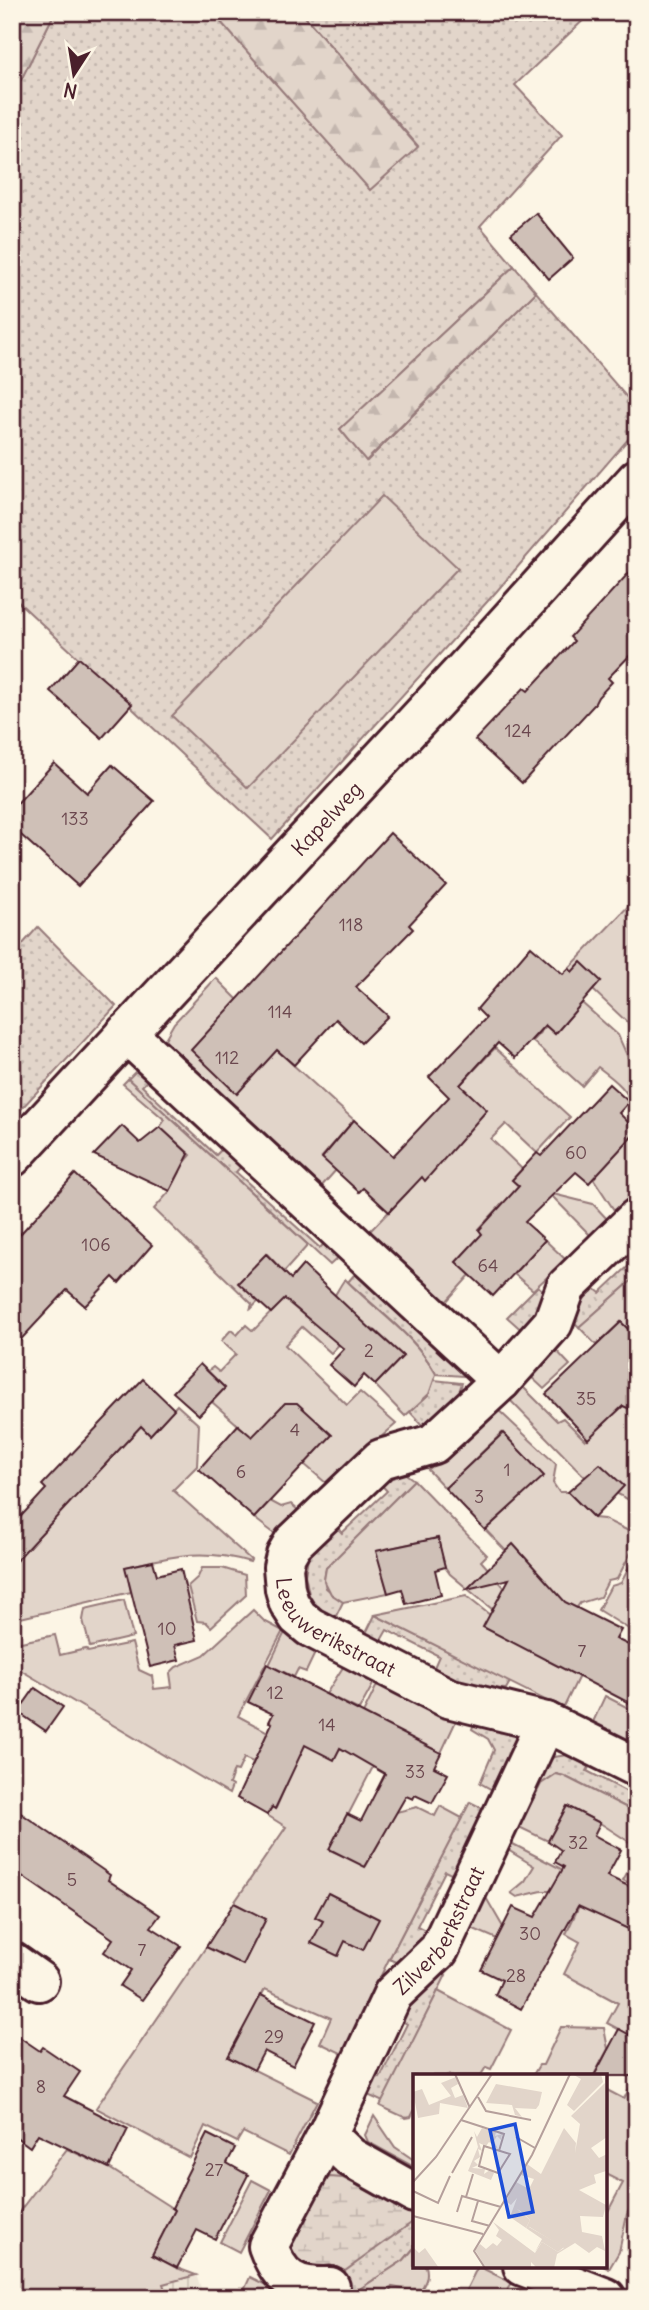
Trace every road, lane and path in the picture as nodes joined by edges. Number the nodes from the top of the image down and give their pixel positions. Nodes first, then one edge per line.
1 (637, 479) edge
2 (126, 1033) junction
3 (12, 1157) edge
4 (637, 1218) edge
5 (501, 1381) junction
6 (546, 1722) junction
7 (637, 1767) edge
8 (327, 2135) junction
9 (413, 2192) edge
10 (528, 2268) edge
11 (330, 2287) dead end
12 (606, 2298) edge

1 - 2 street, Kapelweg
2 - 3 street, Kapelweg
2 - 5 street
4 - 5 street, Leeuwerikstraat
5 - 6 street, Leeuwerikstraat
6 - 7 street, Leeuwerikstraat
6 - 8 street, Zilverberkstraat
8 - 9 street
8 - 11 street, Zilverberkstraat
10 - 12 street

